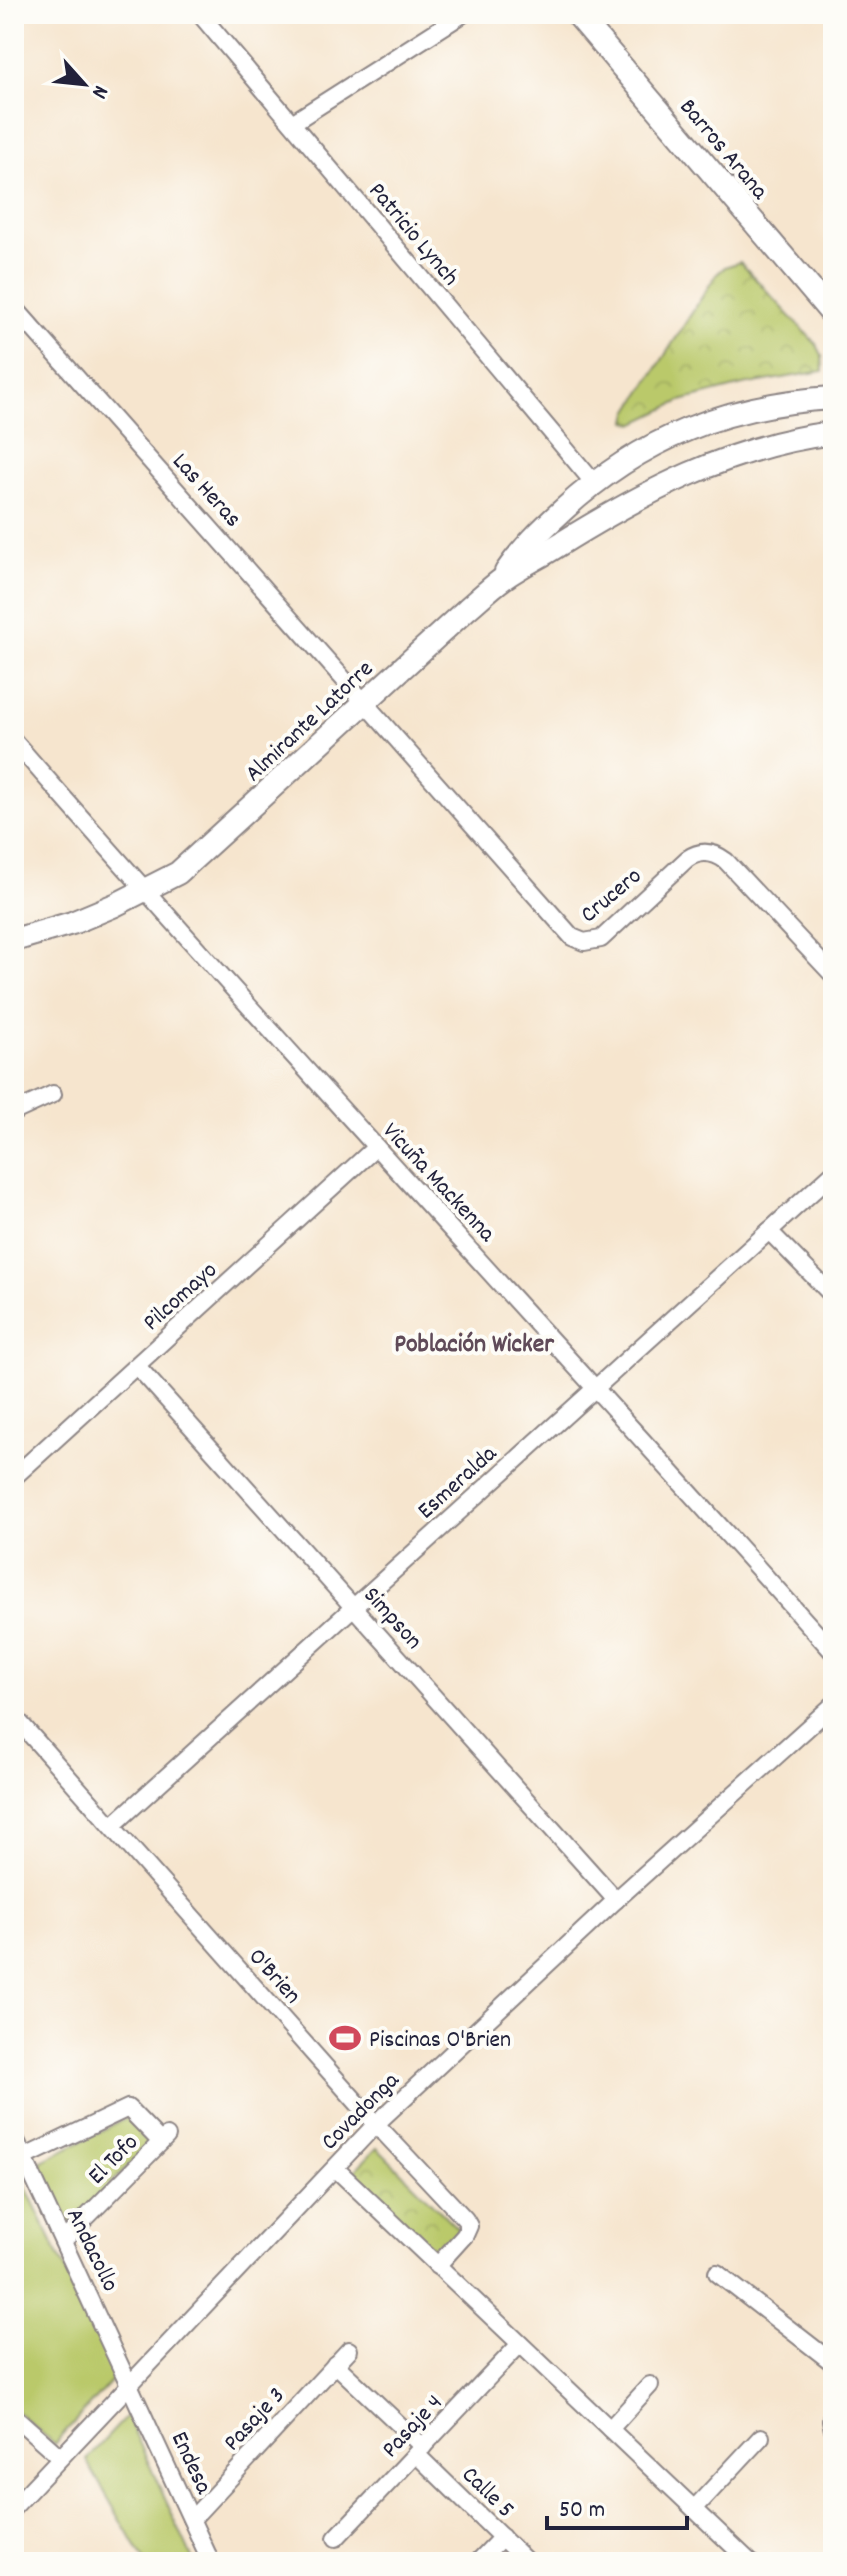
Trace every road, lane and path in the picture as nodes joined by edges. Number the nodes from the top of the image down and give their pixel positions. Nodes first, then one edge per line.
1 (200, 14) edge
2 (463, 14) edge
3 (577, 14) edge
4 (292, 123) junction
5 (14, 307) edge
6 (833, 315) edge
7 (833, 398) edge
8 (833, 433) edge
9 (594, 483) junction
10 (501, 580) junction
11 (365, 703) junction
12 (14, 741) edge
13 (145, 890) junction
14 (14, 940) edge
15 (833, 975) edge
16 (53, 1094) dead end
17 (14, 1112) edge
18 (376, 1147) junction
19 (833, 1173) edge
20 (769, 1231) junction
21 (833, 1296) edge
22 (137, 1366) junction
23 (596, 1387) junction
24 (14, 1477) edge
25 (353, 1607) junction
26 (833, 1652) edge
27 (833, 1705) edge
28 (14, 1716) edge
29 (112, 1826) junction
30 (616, 1900) junction
31 (376, 2124) junction
32 (14, 2136) edge
33 (23, 2158) junction
34 (335, 2168) junction
35 (63, 2241) junction
36 (437, 2266) junction
37 (717, 2273) dead end
38 (520, 2344) junction
39 (349, 2350) dead end
40 (833, 2363) edge
41 (335, 2364) junction
42 (130, 2383) junction
43 (650, 2385) dead end
44 (833, 2406) edge
45 (14, 2416) edge
46 (610, 2429) junction
47 (833, 2430) edge
48 (761, 2437) dead end
49 (420, 2450) junction
50 (60, 2457) junction
51 (14, 2507) edge
52 (694, 2509) junction
53 (192, 2519) junction
54 (502, 2537) junction
55 (336, 2538) dead end
56 (211, 2562) edge
57 (478, 2562) edge
58 (527, 2562) edge
59 (750, 2562) edge

1 - 4 street, Patricio Lynch
2 - 4 street
3 - 6 main road, Barros Arana
4 - 9 street, Patricio Lynch
5 - 11 street, Las Heras
7 - 9 main road, Almirante Latorre
8 - 10 main road, Almirante Latorre
9 - 10 main road, Almirante Latorre
10 - 11 main road, Almirante Latorre
11 - 13 main road, Almirante Latorre
11 - 15 street, Crucero
12 - 13 street, Vicuña Mackenna
13 - 14 main road, Almirante Latorre
13 - 18 street, Vicuña Mackenna
16 - 17 street
18 - 22 street, Pilcomayo
18 - 23 street, Vicuña Mackenna
19 - 20 street, Esmeralda
20 - 21 street
20 - 23 street, Esmeralda
22 - 24 street, Pilcomayo
22 - 25 street, Simpson
23 - 25 street, Esmeralda
23 - 26 street, Vicuña Mackenna
25 - 29 street, Esmeralda
25 - 30 street, Simpson
27 - 30 street, Covadonga
28 - 29 street, O'Brien
29 - 31 street, O'Brien
30 - 31 street, Covadonga
31 - 34 street, Covadonga
31 - 36 street, O'Brien
32 - 33 street, Andacollo
33 - 35 street, Andacollo
33 - 35 street, El Tofo
34 - 36 street
34 - 42 street, Covadonga
35 - 42 street, Andacollo
36 - 38 street
37 - 40 street
38 - 46 street
38 - 49 street, Pasaje 4
39 - 41 street, Pasaje 3
41 - 49 street, Calle 5
41 - 53 street, Pasaje 3
42 - 50 street, Covadonga
42 - 53 street, Endesa
43 - 46 street
44 - 47 street
45 - 50 street
46 - 52 street
48 - 52 street
49 - 54 street, Calle 5
49 - 55 street, Pasaje 4
50 - 51 street, Covadonga
52 - 59 street
53 - 56 street, Endesa
54 - 57 street
54 - 58 street, Calle 5

